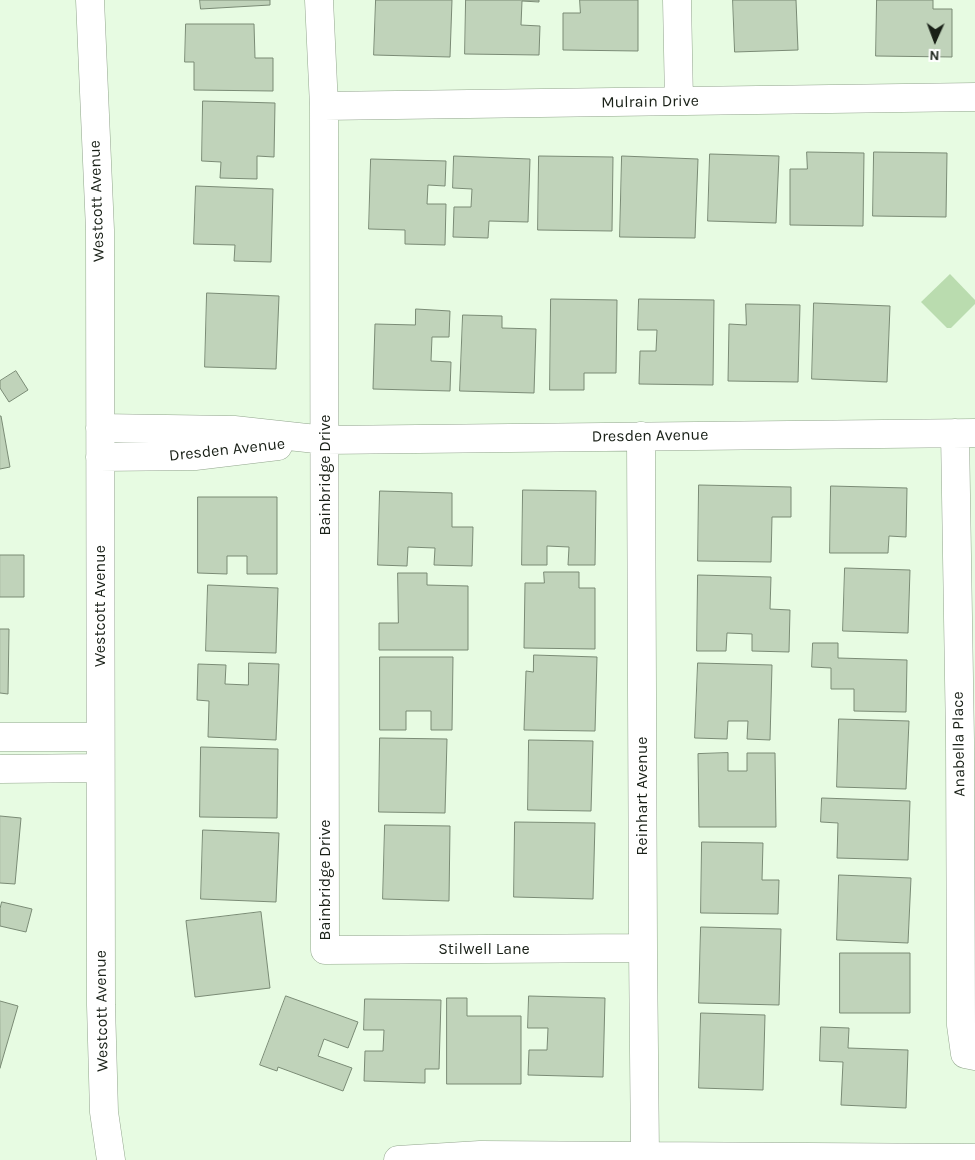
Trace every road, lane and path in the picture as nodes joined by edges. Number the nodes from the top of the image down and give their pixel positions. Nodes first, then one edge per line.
1 (80, 0) edge
2 (90, 0) edge
3 (319, 0) edge
4 (677, 0) edge
5 (91, 51) junction
6 (975, 98) edge
7 (679, 101) junction
8 (324, 106) junction
9 (100, 428) junction
10 (965, 433) edge
11 (641, 436) junction
12 (325, 440) junction
13 (100, 457) junction
14 (0, 737) edge
15 (100, 737) junction
16 (967, 740) edge
17 (100, 768) junction
18 (0, 769) edge
19 (643, 948) junction
20 (325, 950) joint
21 (970, 1055) edge
22 (975, 1158) edge
23 (646, 1159) edge
24 (111, 1160) edge
25 (398, 1160) edge

1 - 5 street, Westcott Avenue
2 - 5 street, Westcott Avenue
3 - 8 street, Bainbridge Drive
4 - 7 street
5 - 9 street, Westcott Avenue
6 - 7 street, Mulrain Drive
7 - 8 street, Mulrain Drive
8 - 12 street, Bainbridge Drive
9 - 12 street, Dresden Avenue
9 - 13 street, Westcott Avenue
10 - 11 street, Dresden Avenue
10 - 16 street, Anabella Place
11 - 12 street, Dresden Avenue
11 - 19 street, Reinhart Avenue
12 - 13 street, Dresden Avenue
12 - 20 street, Bainbridge Drive
13 - 15 street, Westcott Avenue
14 - 15 street
15 - 17 street, Westcott Avenue
16 - 21 street, Anabella Place
17 - 18 street
17 - 24 street, Westcott Avenue
19 - 20 street, Stilwell Lane
19 - 23 street, Reinhart Avenue
22 - 23 street
23 - 25 street

